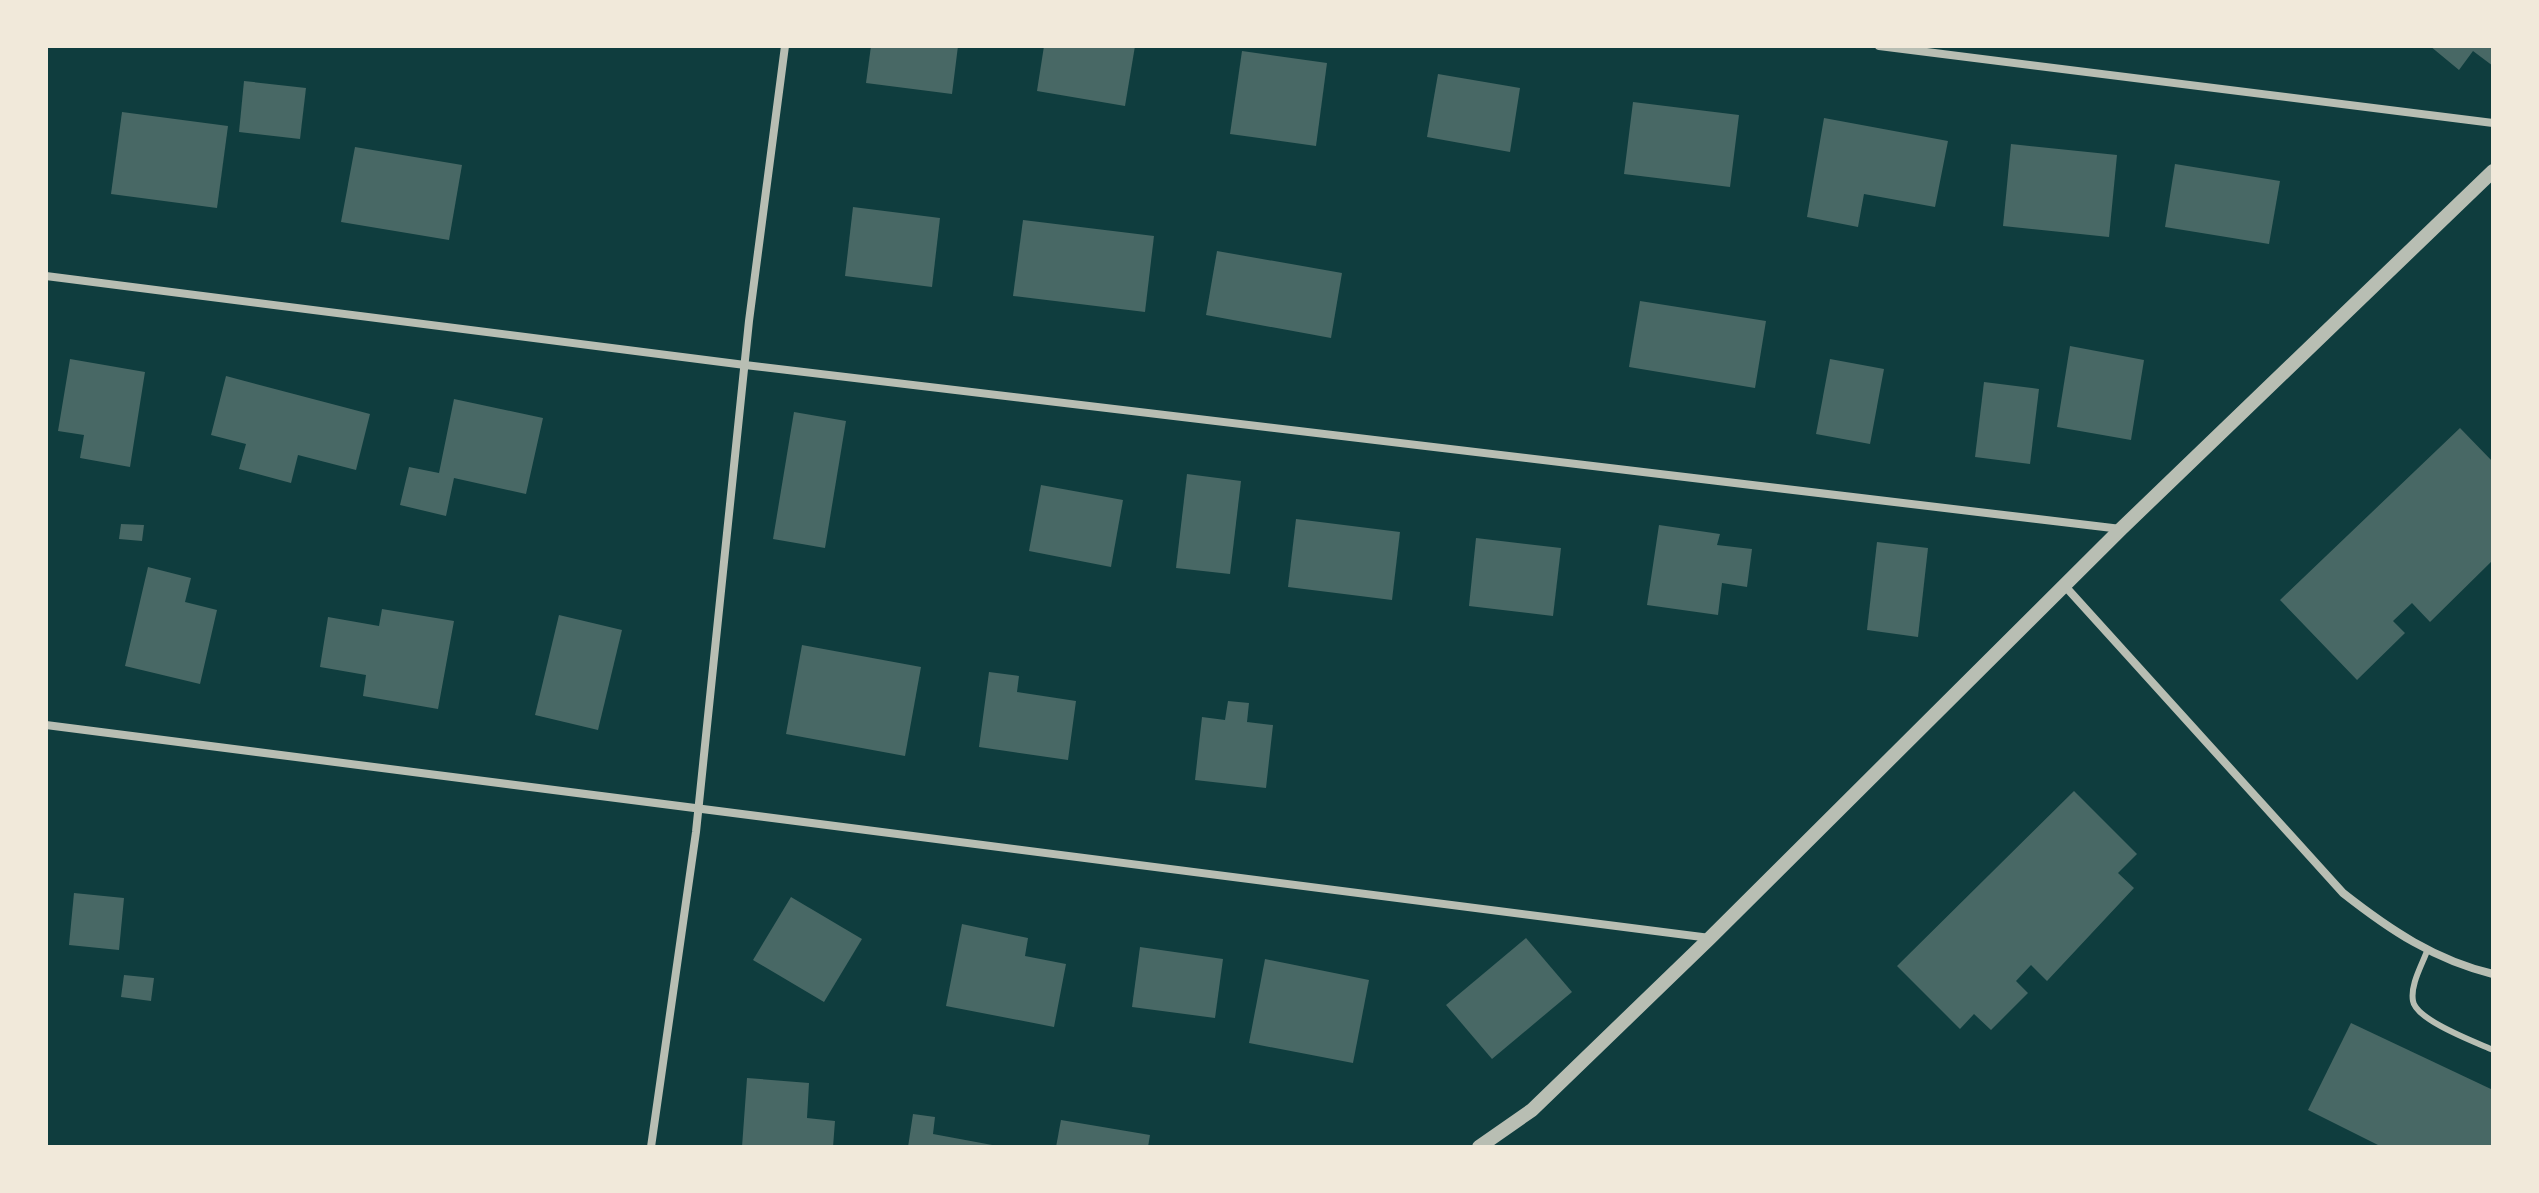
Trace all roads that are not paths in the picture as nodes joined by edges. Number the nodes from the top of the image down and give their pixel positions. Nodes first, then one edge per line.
1 (785, 46) edge
2 (1879, 46) edge
3 (2493, 123) edge
4 (2493, 171) edge
5 (46, 276) edge
6 (745, 365) junction
7 (2121, 529) junction
8 (2064, 585) junction
9 (46, 725) edge
10 (698, 808) junction
11 (1710, 938) junction
12 (2427, 951) junction
13 (2493, 974) edge
14 (2493, 1050) edge
15 (651, 1147) edge
16 (1479, 1147) edge

1 - 6 street
2 - 3 street
4 - 7 street
5 - 6 street
6 - 7 street
6 - 10 street
7 - 8 street
8 - 11 street
8 - 12 street
9 - 10 street
10 - 11 street
10 - 15 street
11 - 16 street
12 - 13 street
12 - 14 lane

